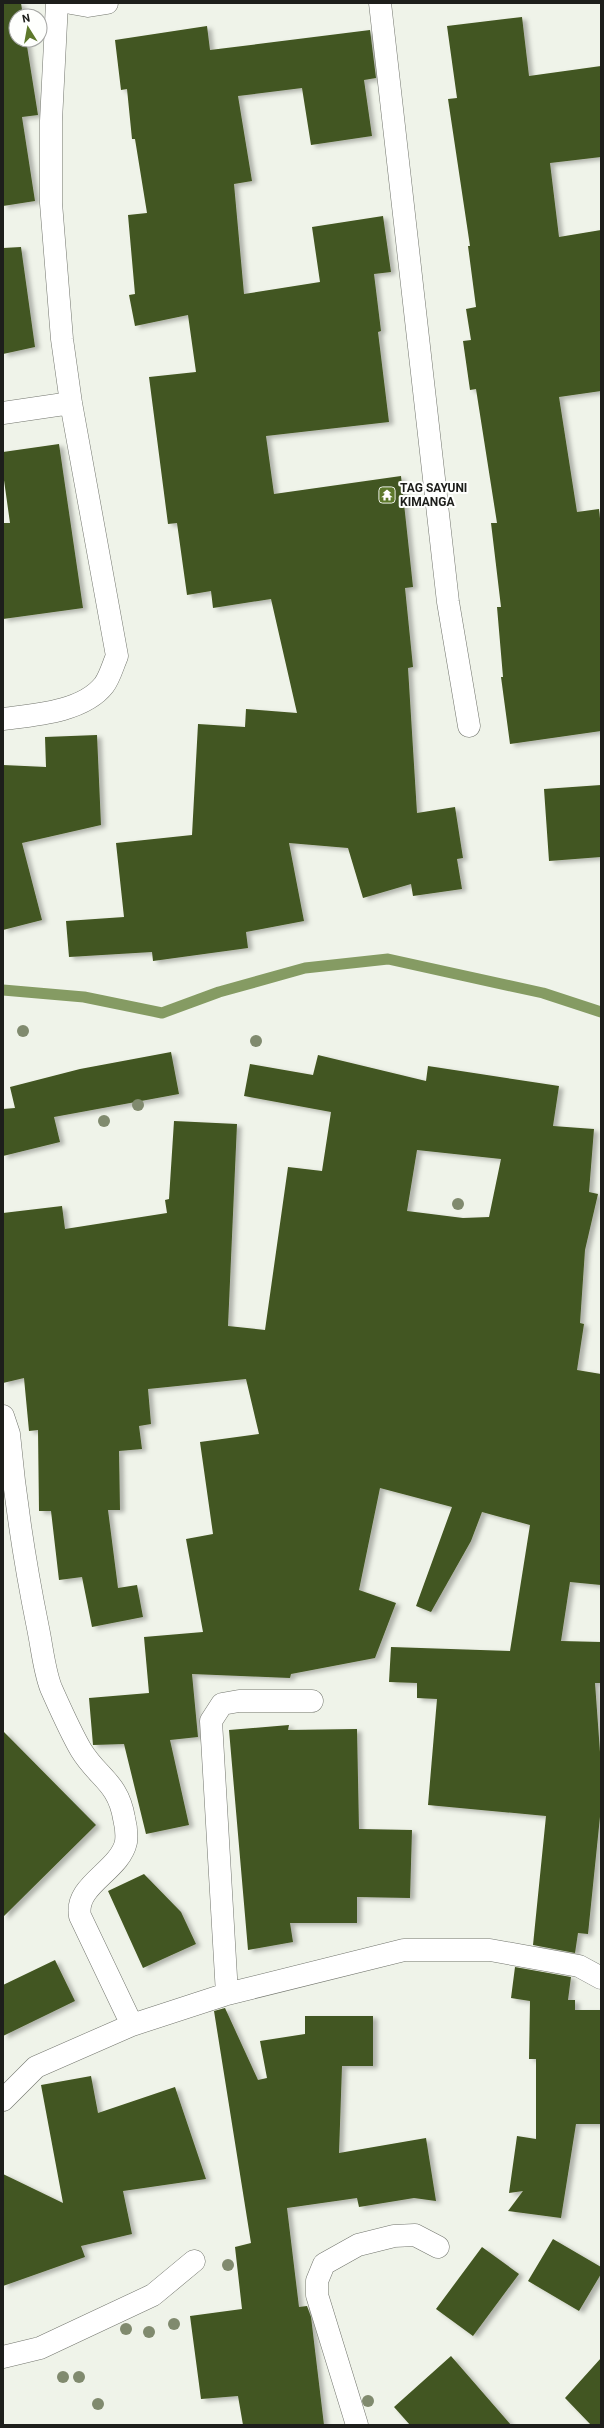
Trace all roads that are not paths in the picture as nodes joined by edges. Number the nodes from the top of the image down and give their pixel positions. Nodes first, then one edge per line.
1 (57, 3) edge
2 (71, 3) edge
3 (107, 3) edge
4 (380, 3) edge
5 (71, 403) junction
6 (3, 413) edge
7 (3, 719) edge
8 (469, 726) dead end
9 (3, 1416) edge
10 (312, 1701) dead end
11 (601, 1978) edge
12 (227, 1994) junction
13 (132, 2024) junction
14 (3, 2100) edge
15 (438, 2247) dead end
16 (194, 2261) dead end
17 (3, 2357) edge
18 (357, 2425) edge

1 - 5 street
2 - 3 street
4 - 8 street
5 - 6 street
5 - 7 street
9 - 13 street
10 - 12 street
11 - 12 street
12 - 13 street
13 - 14 street
15 - 18 street
16 - 17 street

